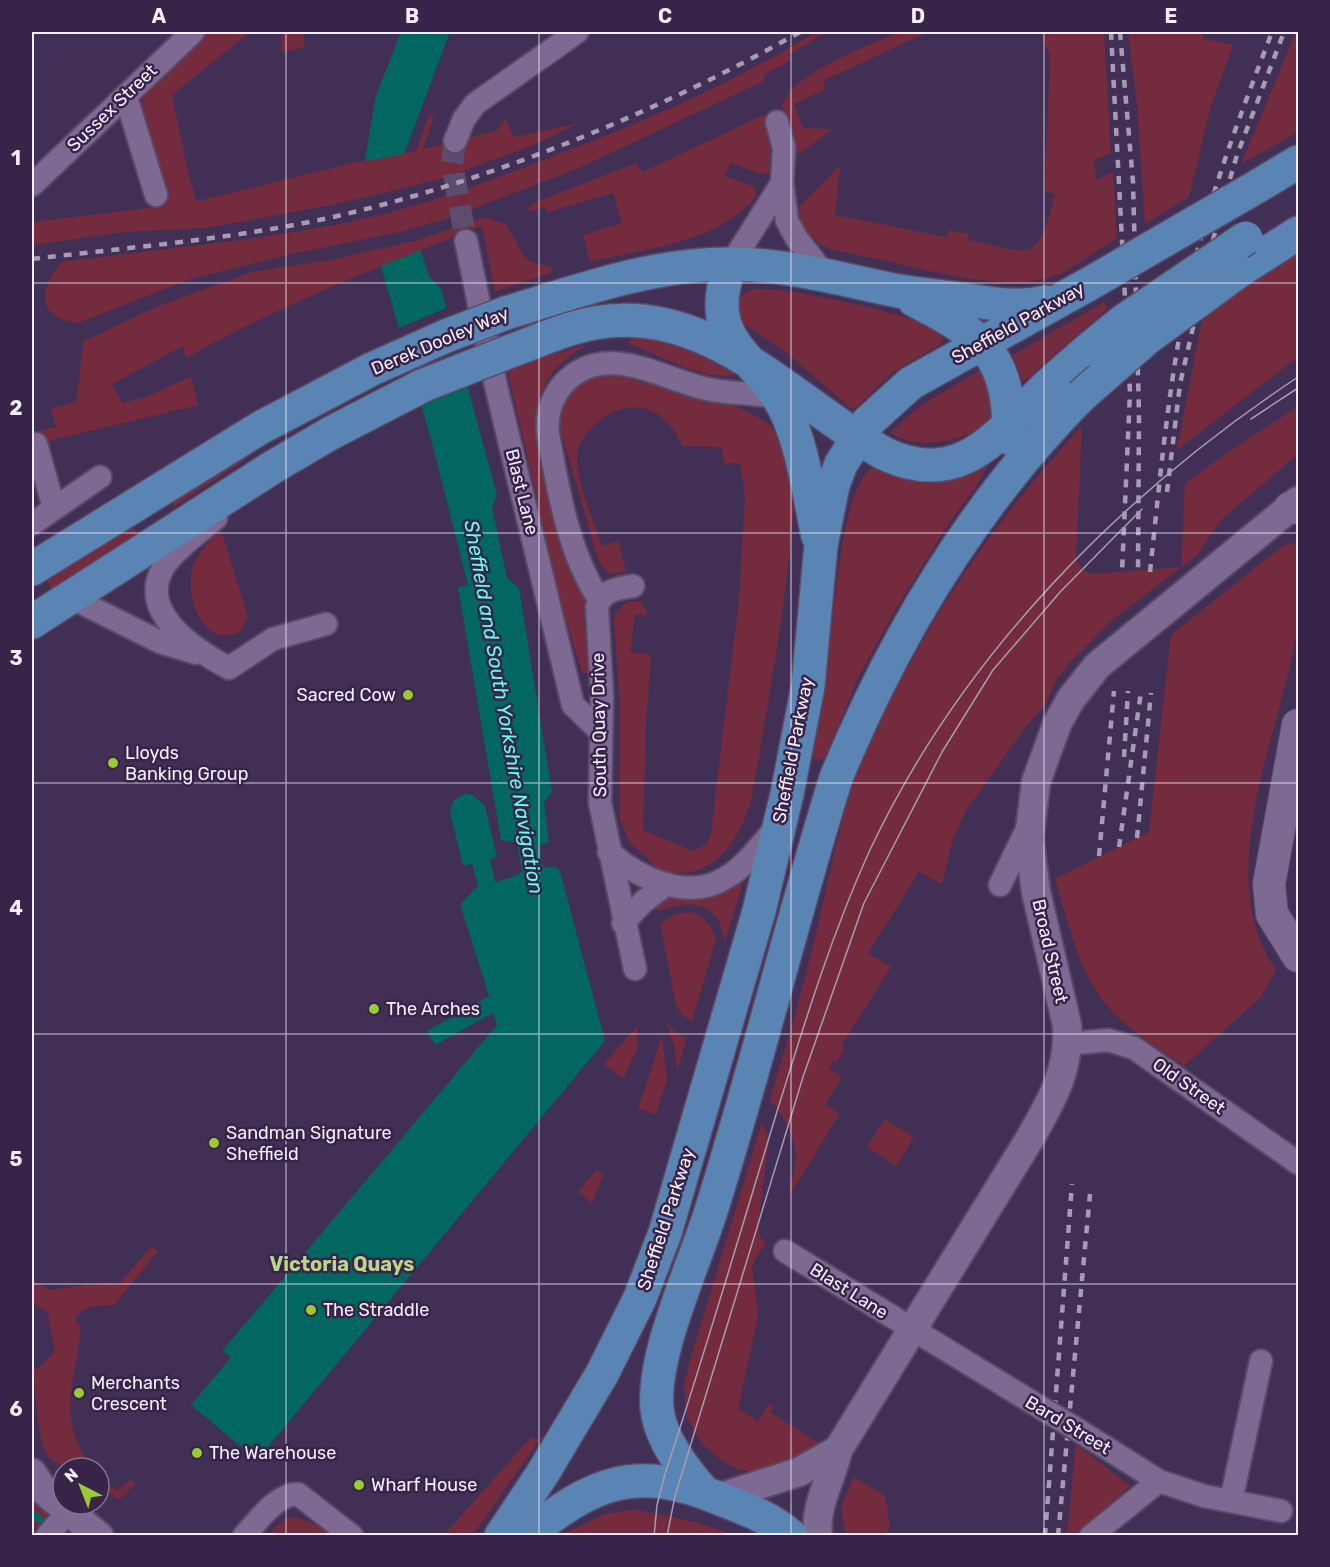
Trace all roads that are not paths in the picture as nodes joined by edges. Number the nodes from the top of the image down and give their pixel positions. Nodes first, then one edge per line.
1 (193, 32) edge
2 (577, 32) edge
3 (126, 97) junction
4 (777, 122) dead end
5 (455, 141) tunnel mouth
6 (1299, 162) edge
7 (782, 183) junction
8 (32, 185) edge
9 (156, 195) dead end
10 (1299, 208) edge
11 (1299, 233) edge
12 (466, 241) tunnel mouth
13 (731, 264) junction
14 (825, 275) junction
15 (1081, 289) junction
16 (895, 290) junction
17 (981, 344) junction
18 (748, 362) junction
19 (778, 398) junction
20 (828, 416) junction
21 (1009, 426) junction
22 (857, 436) junction
23 (36, 444) dead end
24 (273, 467) junction
25 (100, 477) dead end
26 (995, 495) junction
27 (1296, 506) edge
28 (54, 508) junction
29 (32, 524) edge
30 (821, 545) junction
31 (32, 569) edge
32 (633, 586) dead end
33 (70, 597) junction
34 (599, 599) junction
35 (32, 622) edge
36 (326, 624) dead end
37 (208, 657) junction
38 (1299, 725) edge
39 (601, 732) junction
40 (780, 823) junction
41 (1029, 825) junction
42 (609, 852) junction
43 (667, 884) junction
44 (1000, 885) dead end
45 (623, 923) junction
46 (1299, 956) edge
47 (635, 969) dead end
48 (1068, 1044) junction
49 (1299, 1163) edge
50 (785, 1251) dead end
51 (913, 1331) junction
52 (1261, 1361) dead end
53 (837, 1450) junction
54 (32, 1473) edge
55 (1159, 1481) junction
56 (711, 1494) junction
57 (51, 1497) edge
58 (1231, 1501) junction
59 (1281, 1511) dead end
60 (64, 1516) edge
61 (73, 1516) edge
62 (47, 1536) edge
63 (99, 1536) edge
64 (244, 1536) edge
65 (352, 1536) edge
66 (501, 1536) edge
67 (526, 1536) edge
68 (791, 1536) edge
69 (818, 1536) edge
70 (1091, 1536) edge

1 - 3 street, Sussex Street
2 - 5 street
3 - 8 street, Sussex Street
3 - 9 street
4 - 7 street
6 - 15 highway, Sheffield Parkway, bridge
7 - 13 street
7 - 14 street
10 - 21 highway, bridge
11 - 26 highway, bridge
12 - 39 street, Blast Lane
13 - 14 highway, Derek Dooley Way
13 - 18 highway
13 - 31 highway, Derek Dooley Way, bridge
14 - 16 highway, Derek Dooley Way
15 - 16 highway
15 - 17 highway, Sheffield Parkway
16 - 17 highway
17 - 21 highway
17 - 22 highway, Sheffield Parkway
18 - 19 highway
18 - 20 highway
18 - 24 highway, Derek Dooley Way, bridge
19 - 20 street
19 - 30 highway
19 - 34 street
20 - 22 highway
21 - 22 highway
21 - 26 highway
22 - 30 highway, Sheffield Parkway
23 - 28 street
24 - 33 highway, Derek Dooley Way
24 - 37 street
25 - 28 street
26 - 56 highway
27 - 41 street, Broad Street
28 - 29 street
30 - 40 highway, Sheffield Parkway
32 - 34 street
33 - 35 highway, Derek Dooley Way
33 - 37 street
34 - 39 street, South Quay Drive
36 - 37 street
38 - 46 main road
39 - 42 street, South Quay Drive
40 - 43 street
40 - 66 highway, Sheffield Parkway
41 - 44 street
41 - 48 street, Broad Street
42 - 43 street
42 - 45 street, South Quay Drive
43 - 45 street
45 - 47 street, South Quay Drive
48 - 49 street, Old Street
48 - 51 street, Broad Street
50 - 51 street, Blast Lane
51 - 53 street, Broad Street
51 - 55 street, Bard Street, bridge
52 - 58 street
53 - 56 street, Broad Street
53 - 69 street, Broad Street
54 - 57 street
55 - 58 street, Bard Street
55 - 70 street
56 - 67 highway
56 - 68 highway
58 - 59 street, Bard Street
60 - 62 street
61 - 63 street
64 - 65 street

